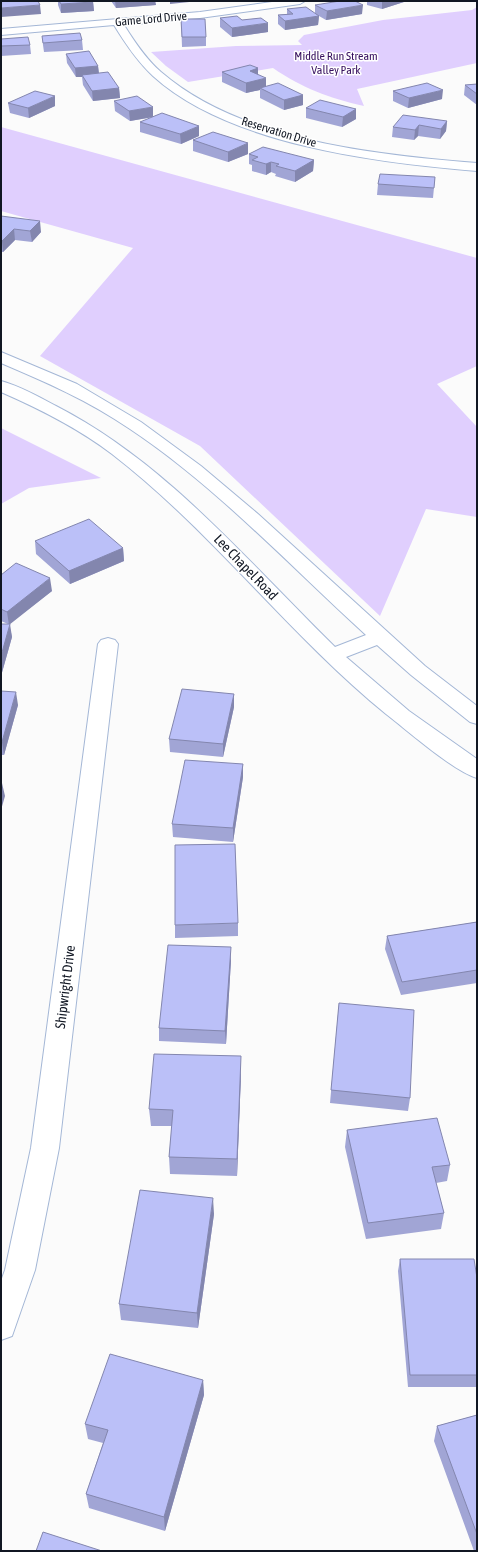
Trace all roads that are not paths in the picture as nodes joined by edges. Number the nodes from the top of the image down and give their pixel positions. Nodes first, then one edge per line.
1 (300, 1) edge
2 (117, 22) junction
3 (1, 32) edge
4 (477, 167) edge
5 (1, 357) edge
6 (1, 386) edge
7 (379, 638) junction
8 (108, 644) dead end
9 (332, 655) junction
10 (477, 717) edge
11 (477, 770) edge
12 (1, 1325) edge

1 - 2 street, Game Lord Drive
2 - 3 street, Game Lord Drive
2 - 4 street, Reservation Drive
5 - 7 street
6 - 9 street, Lee Chapel Road
7 - 9 street
7 - 10 street
8 - 12 street, Shipwright Drive
9 - 11 street, Lee Chapel Road

